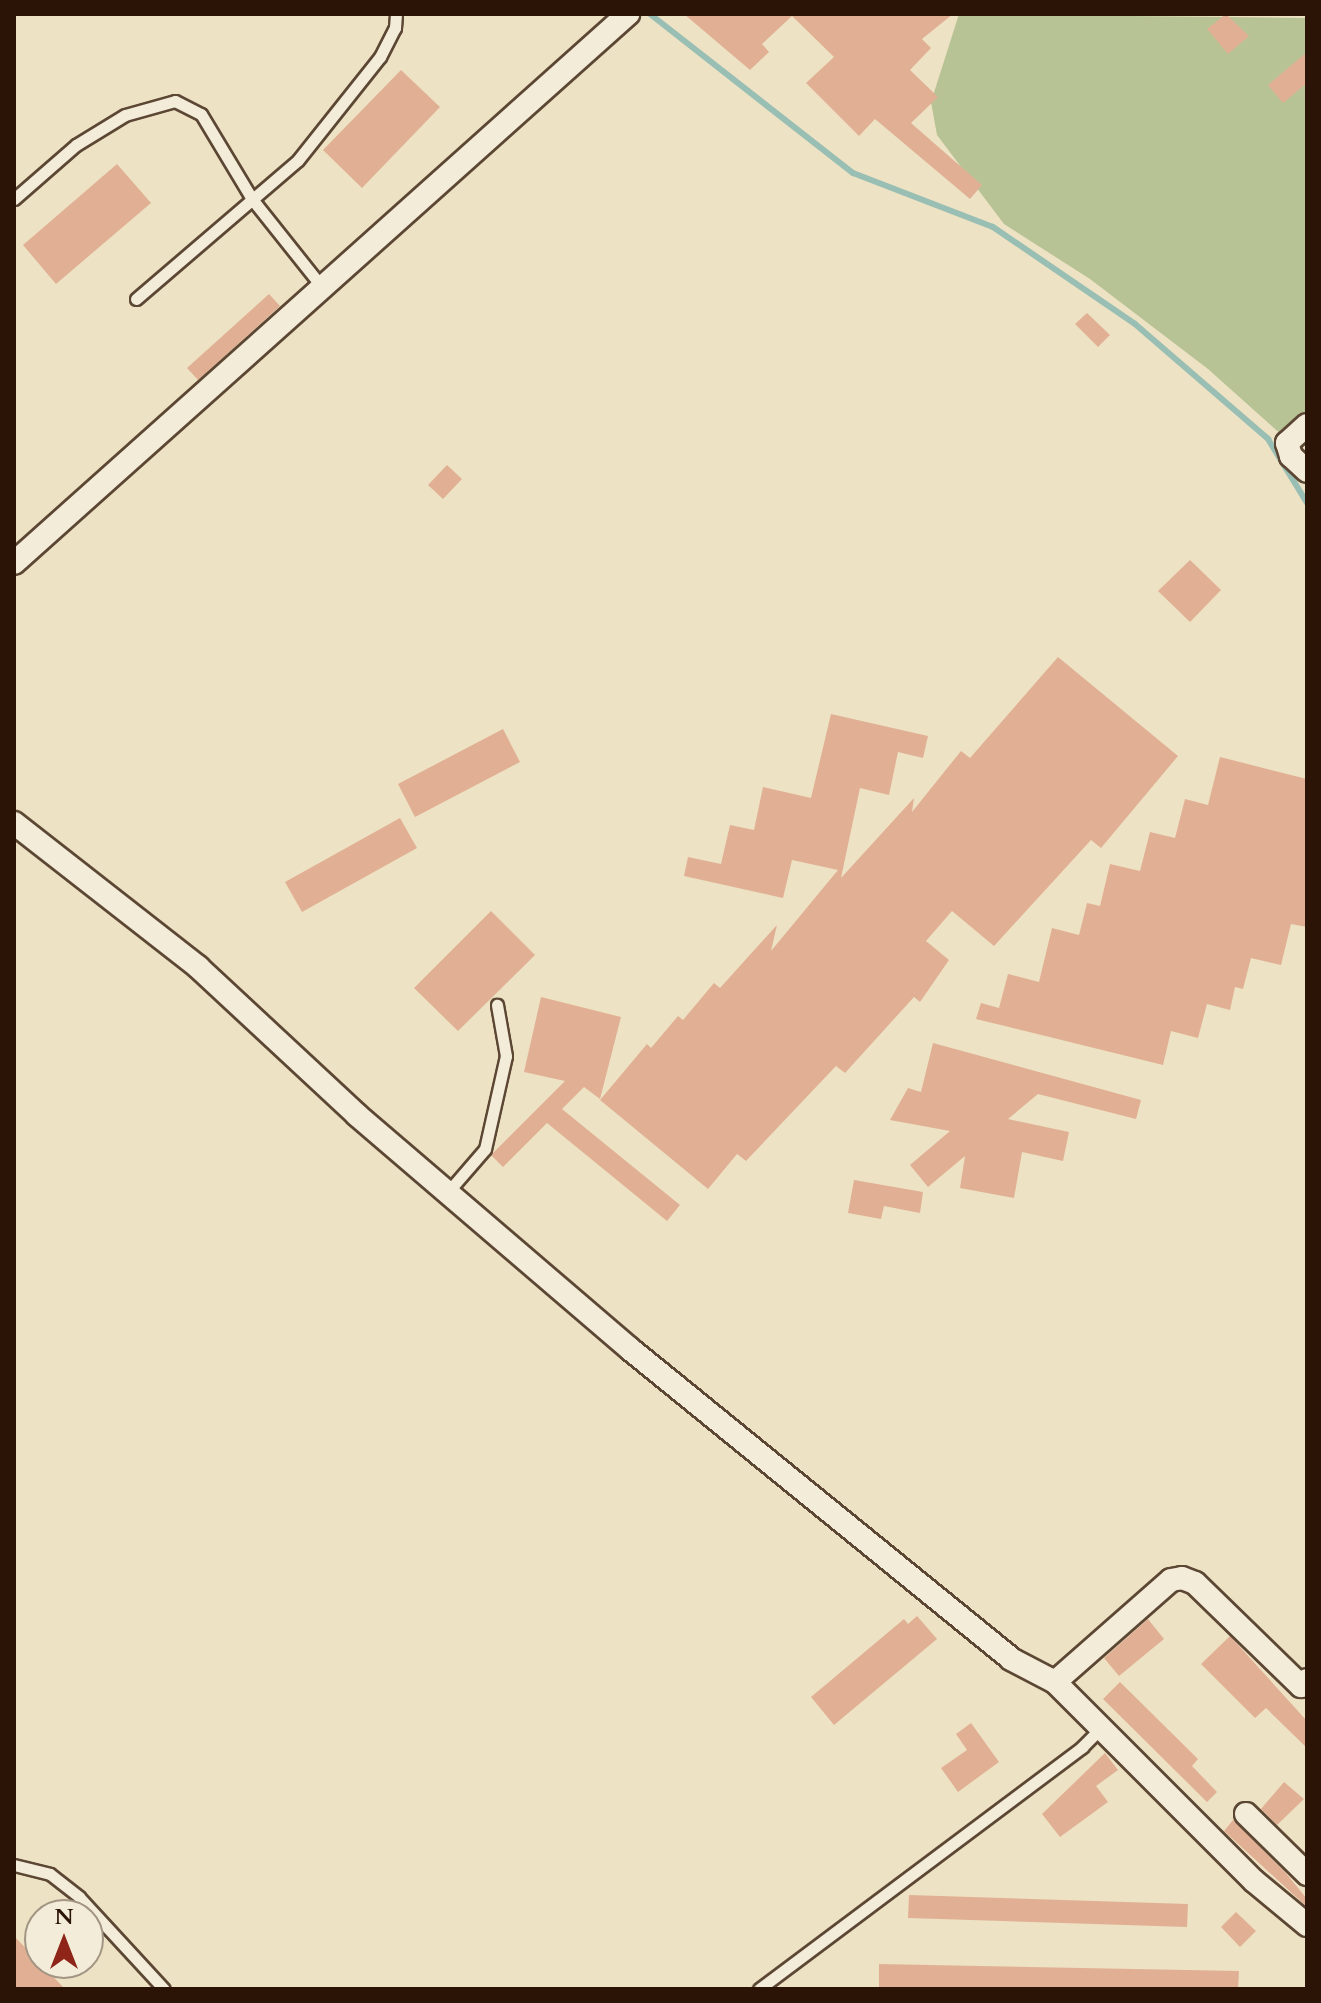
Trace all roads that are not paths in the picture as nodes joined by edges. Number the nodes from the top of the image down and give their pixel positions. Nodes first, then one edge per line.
1 (396, 14) edge
2 (628, 14) edge
3 (14, 199) edge
4 (252, 199) junction
5 (322, 287) junction
6 (136, 299) dead end
7 (1307, 425) edge
8 (1299, 463) edge
9 (14, 563) edge
10 (14, 823) edge
11 (497, 1005) dead end
12 (447, 1194) junction
13 (1307, 1680) edge
14 (1055, 1682) junction
15 (1104, 1725) junction
16 (1246, 1814) dead end
17 (1302, 1858) edge
18 (14, 1865) edge
19 (1301, 1919) edge
20 (164, 1989) edge
21 (759, 1989) edge

1 - 4 lane
2 - 5 street
3 - 4 lane
4 - 5 lane
4 - 6 lane
5 - 9 street
7 - 8 street
10 - 12 street
11 - 12 lane
12 - 14 street
13 - 14 street
14 - 15 street
15 - 19 street
15 - 21 lane
16 - 17 street
18 - 20 lane

